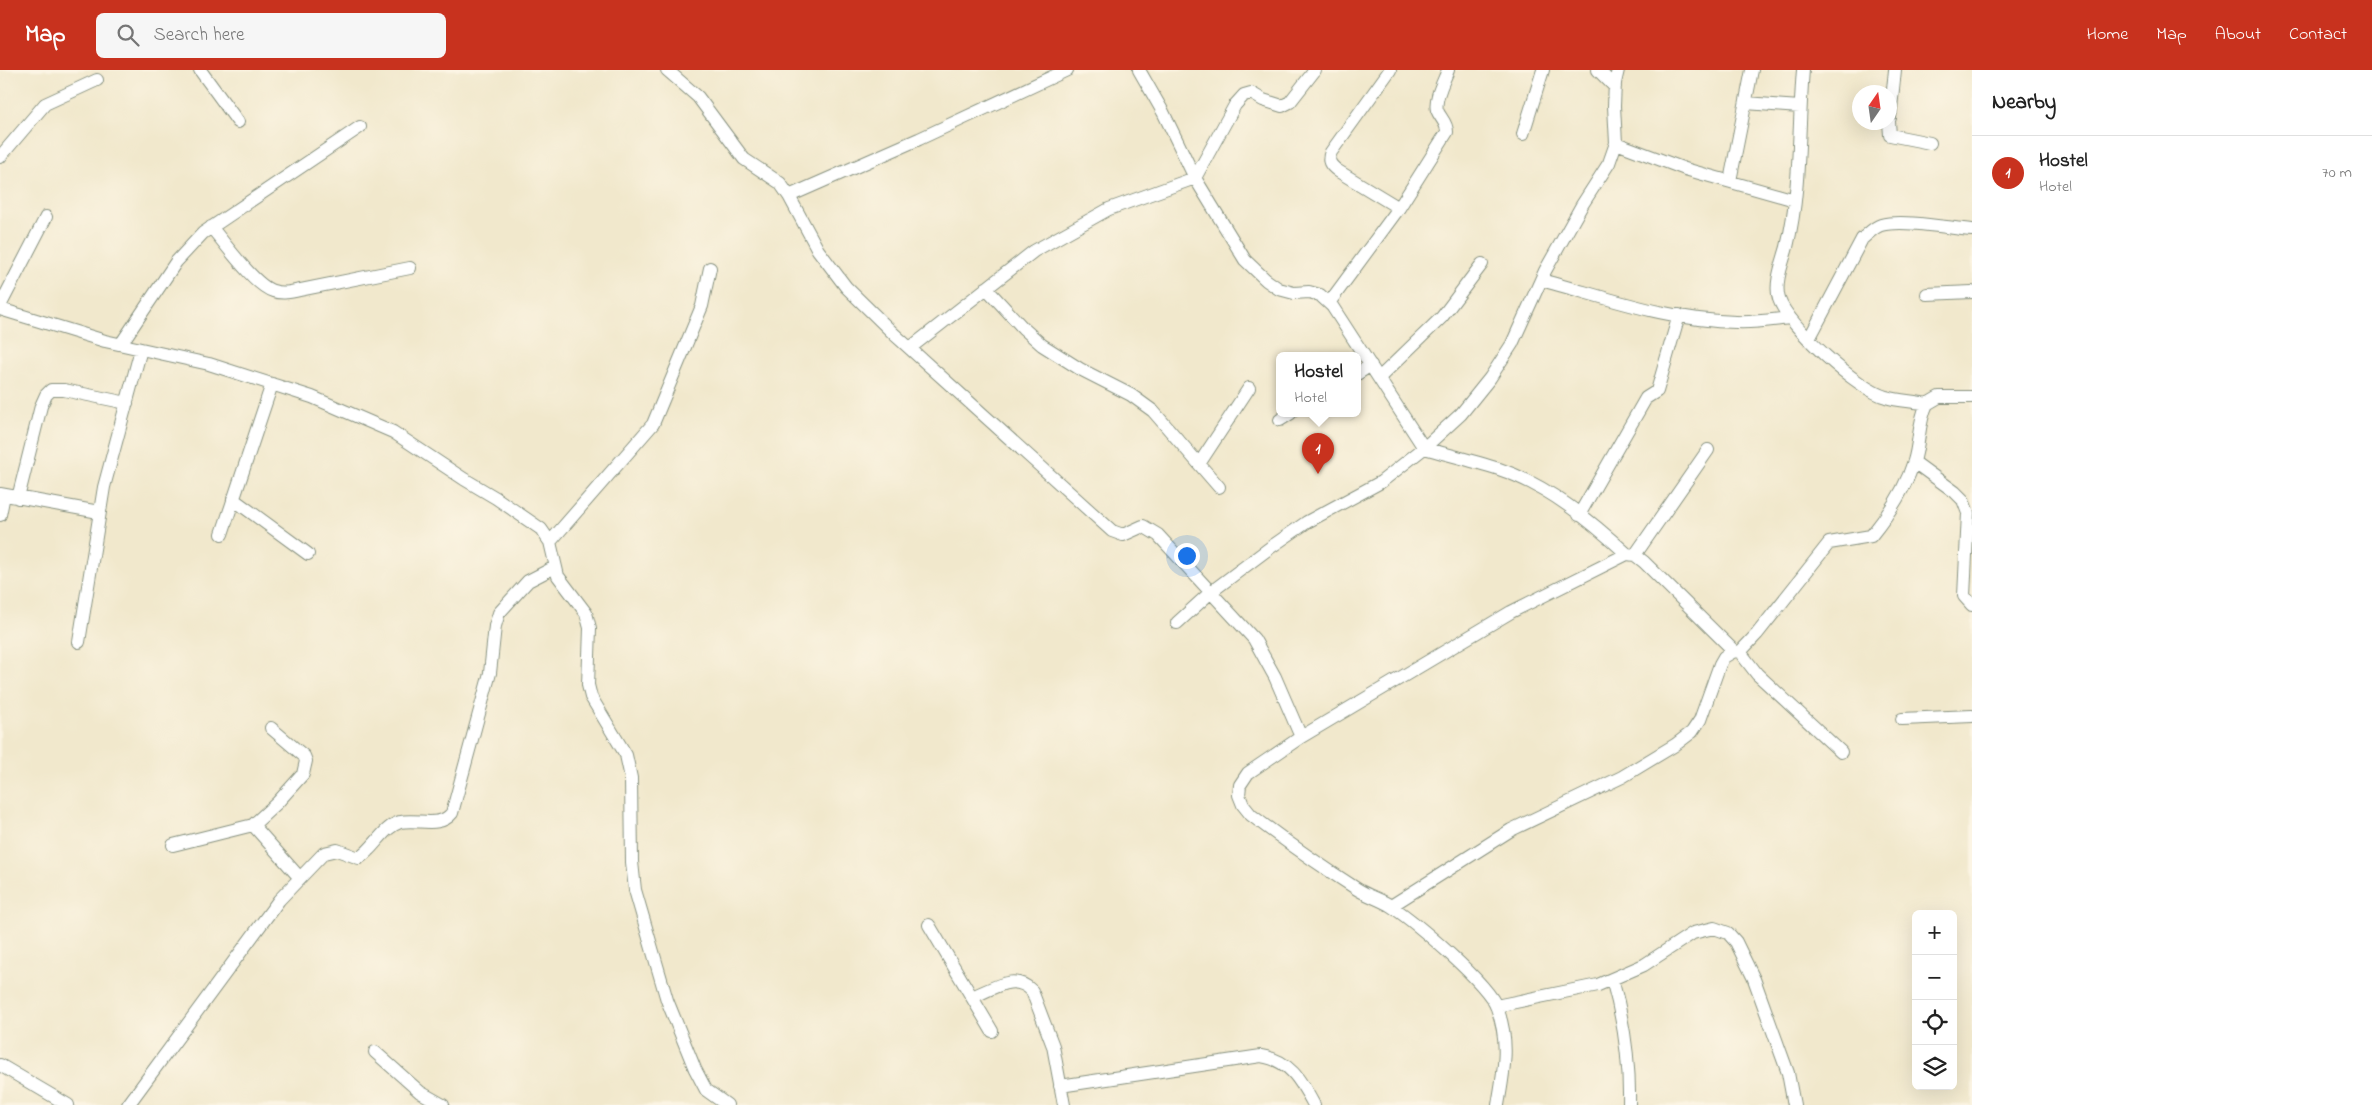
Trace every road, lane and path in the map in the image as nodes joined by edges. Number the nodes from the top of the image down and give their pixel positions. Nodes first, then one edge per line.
1 (200, 70) edge
2 (667, 70) edge
3 (1067, 70) edge
4 (1139, 70) edge
5 (1315, 70) edge
6 (1390, 70) edge
7 (1448, 70) edge
8 (1543, 70) edge
9 (1598, 70) edge
10 (1618, 70) edge
11 (1752, 70) edge
12 (1802, 70) edge
13 (1895, 70) edge
14 (97, 80) dead end
15 (1893, 85) edge
16 (1614, 87) junction
17 (1746, 103) junction
18 (1800, 107) junction
19 (238, 122) dead end
20 (360, 127) dead end
21 (1890, 130) edge
22 (1523, 134) dead end
23 (1616, 143) junction
24 (1930, 143) dead end
25 (0, 157) edge
26 (1196, 178) junction
27 (1730, 181) junction
28 (789, 196) junction
29 (1795, 200) junction
30 (1399, 208) junction
31 (46, 218) dead end
32 (211, 227) junction
33 (1972, 230) edge
34 (1482, 264) dead end
35 (410, 268) dead end
36 (710, 268) dead end
37 (1541, 280) junction
38 (986, 288) junction
39 (1972, 292) edge
40 (1928, 294) dead end
41 (1329, 303) junction
42 (0, 308) edge
43 (1679, 316) junction
44 (1790, 318) junction
45 (1809, 339) junction
46 (121, 344) junction
47 (910, 348) junction
48 (141, 349) junction
49 (1371, 365) junction
50 (1361, 371) edge
51 (1379, 378) junction
52 (272, 384) junction
53 (1249, 388) dead end
54 (1972, 397) edge
55 (127, 403) junction
56 (1927, 404) junction
57 (1285, 417) edge
58 (1280, 420) dead end
59 (1424, 448) junction
60 (1708, 450) dead end
61 (1914, 462) junction
62 (1199, 464) junction
63 (1219, 487) dead end
64 (2, 495) edge
65 (18, 498) junction
66 (233, 499) junction
67 (99, 512) junction
68 (1970, 513) edge
69 (0, 515) edge
70 (1579, 515) junction
71 (222, 534) dead end
72 (550, 542) junction
73 (308, 554) dead end
74 (1631, 555) junction
75 (555, 567) junction
76 (1211, 592) junction
77 (1972, 605) edge
78 (1176, 623) dead end
79 (79, 642) dead end
80 (1737, 651) junction
81 (1972, 716) edge
82 (1902, 719) dead end
83 (271, 728) dead end
84 (1301, 737) junction
85 (1841, 752) dead end
86 (252, 825) junction
87 (174, 845) dead end
88 (300, 878) junction
89 (1391, 906) junction
90 (929, 925) dead end
91 (1612, 979) junction
92 (972, 997) junction
93 (1496, 1006) junction
94 (992, 1031) dead end
95 (375, 1052) dead end
96 (0, 1065) edge
97 (1060, 1086) junction
98 (68, 1105) edge
99 (128, 1105) edge
100 (443, 1105) edge
101 (727, 1105) edge
102 (1064, 1105) edge
103 (1314, 1105) edge
104 (1498, 1105) edge
105 (1629, 1105) edge
106 (1794, 1105) edge

1 - 19 street
2 - 28 street
3 - 28 street
4 - 26 street
5 - 26 street
6 - 30 street
7 - 30 street
8 - 22 street
9 - 16 street
10 - 16 street
11 - 17 street
12 - 18 street
13 - 15 street
14 - 25 street
16 - 23 street
17 - 18 street
17 - 27 street
18 - 29 street
20 - 32 street
21 - 24 street
23 - 27 street
23 - 37 street
26 - 38 street
26 - 41 street
27 - 29 street
28 - 47 street
29 - 44 street
30 - 41 street
31 - 42 street
32 - 35 street
32 - 46 street
33 - 45 street
34 - 51 street
36 - 72 street
37 - 43 street
37 - 59 street
38 - 47 street
38 - 62 street
39 - 40 street
41 - 49 street
42 - 46 street
43 - 44 street
43 - 70 street
44 - 45 street
45 - 56 street
46 - 48 street
47 - 76 street
48 - 52 street
48 - 55 street
49 - 50 street
49 - 51 street
51 - 59 street
52 - 66 street
52 - 72 street
53 - 62 street
54 - 56 street
55 - 65 street
55 - 67 street
56 - 61 street
57 - 58 street
59 - 70 street
59 - 76 street
60 - 74 street
61 - 68 street
61 - 80 street
62 - 63 street
64 - 65 street
64 - 69 street
65 - 67 street
66 - 71 street
66 - 73 street
67 - 79 street
68 - 77 street
70 - 74 street
72 - 75 street
74 - 80 street
74 - 84 street
75 - 88 street
75 - 101 street
76 - 78 street
76 - 84 street
80 - 85 street
80 - 89 street
81 - 82 street
83 - 86 street
84 - 89 street
86 - 87 street
86 - 88 street
88 - 99 street
89 - 93 street
90 - 92 street
91 - 93 street
91 - 105 street
91 - 106 street
92 - 94 street
92 - 97 street
93 - 104 street
95 - 100 street
96 - 98 street
97 - 102 street
97 - 103 street

